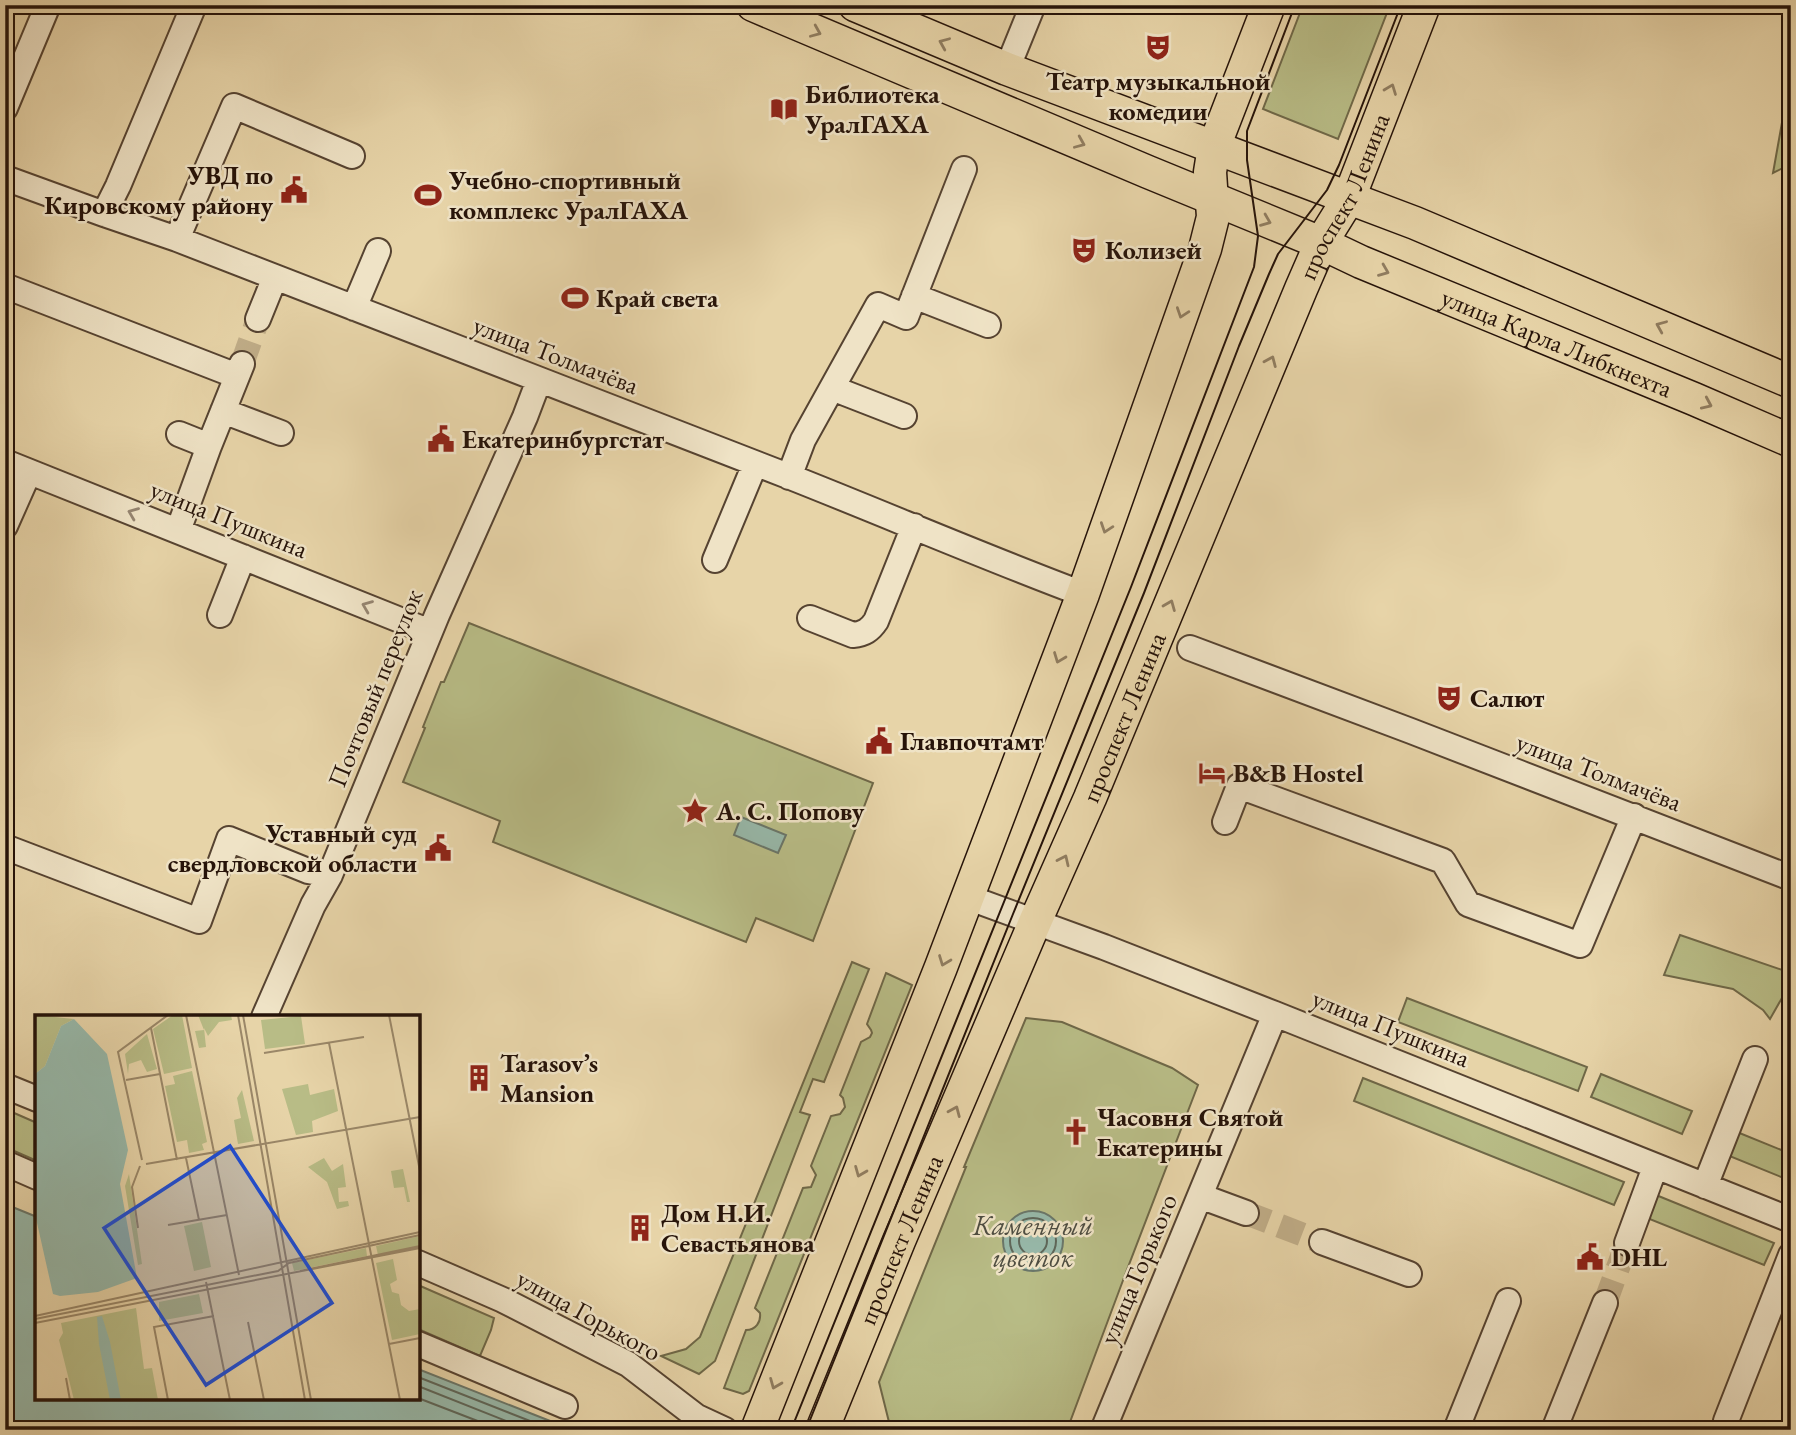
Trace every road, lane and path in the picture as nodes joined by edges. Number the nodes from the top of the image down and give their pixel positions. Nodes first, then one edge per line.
1 (48, 5) edge
2 (194, 5) edge
3 (753, 5) edge
4 (855, 5) edge
5 (1033, 5) edge
6 (1269, 5) edge
7 (1424, 5) edge
8 (1007, 69) junction
9 (5, 108) edge
10 (1214, 147) junction
11 (352, 156) dead end
12 (964, 169) dead end
13 (5, 178) edge
14 (1210, 197) junction
15 (1349, 198) junction
16 (104, 215) junction
17 (177, 239) junction
18 (1321, 243) junction
19 (377, 251) dead end
20 (275, 277) junction
21 (5, 286) edge
22 (914, 296) junction
23 (354, 308) junction
24 (258, 319) tunnel mouth
25 (988, 325) dead end
26 (539, 380) junction
27 (1791, 382) edge
28 (832, 388) junction
29 (223, 411) junction
30 (905, 416) dead end
31 (281, 433) dead end
32 (179, 434) dead end
33 (1791, 441) edge
34 (209, 446) junction
35 (5, 462) edge
36 (755, 464) junction
37 (29, 472) junction
38 (789, 477) junction
39 (5, 526) edge
40 (914, 526) junction
41 (177, 531) junction
42 (243, 557) junction
43 (716, 560) dead end
44 (1083, 594) junction
45 (220, 615) dead end
46 (810, 618) dead end
47 (430, 632) junction
48 (1190, 648) dead end
49 (1634, 816) junction
50 (1225, 822) dead end
51 (5, 847) edge
52 (330, 875) junction
53 (1791, 878) edge
54 (967, 897) junction
55 (1035, 922) junction
56 (1275, 1014) junction
57 (265, 1015) edge
58 (1755, 1059) dead end
59 (5, 1086) edge
60 (35, 1098) edge
61 (5, 1163) edge
62 (1655, 1167) junction
63 (35, 1176) edge
64 (1705, 1186) junction
65 (1200, 1196) junction
66 (1246, 1213) tunnel mouth
67 (1791, 1220) edge
68 (1322, 1242) tunnel mouth
69 (1627, 1243) tunnel mouth
70 (1791, 1255) edge
71 (420, 1264) edge
72 (1409, 1275) dead end
73 (1508, 1301) dead end
74 (1605, 1303) tunnel mouth
75 (420, 1344) edge
76 (565, 1406) dead end
77 (1726, 1421) dead end
78 (725, 1430) edge
79 (757, 1430) edge
80 (822, 1430) edge
81 (1103, 1430) edge
82 (1456, 1430) edge
83 (1554, 1430) edge

1 - 9 street
2 - 16 street
3 -> 14 main road
8 -> 4 main road
5 - 8 street
6 - 10 main road
15 -> 7 main road, проспект Ленина
8 - 10 main road
10 - 14 main road
10 - 15 main road, улица Карла Либкнехта
11 - 17 street
12 - 22 street
13 - 16 street, улица Толмачёва
14 -> 18 main road, улица Карла Либкнехта
14 -> 44 main road
15 - 18 main road, проспект Ленина
27 -> 15 main road, улица Карла Либкнехта
16 - 17 street, улица Толмачёва
17 - 20 street, улица Толмачёва
18 -> 33 main road, улица Карла Либкнехта
55 -> 18 main road, проспект Ленина
19 - 23 street
20 - 23 street, улица Толмачёва
20 - 24 street
21 - 29 street
22 - 25 street
22 - 28 street
23 - 26 street, улица Толмачёва
26 - 36 street, улица Толмачёва
26 - 47 street, Почтовый переулок
28 - 30 street
28 - 38 street
29 - 31 street
29 - 34 street
32 - 34 street
34 - 41 street
35 - 37 street, улица Пушкина
36 - 38 street, улица Толмачёва
36 - 43 street
37 - 39 street
41 -> 37 street, улица Пушкина
38 - 40 street, улица Толмачёва
40 - 44 street, улица Толмачёва
40 - 46 street
41 - 42 street, улица Пушкина
42 - 45 street
47 -> 42 street, улица Пушкина
44 -> 54 main road
47 - 52 street, Почтовый переулок
48 - 49 street, улица Толмачёва
49 - 50 street
49 - 53 street, улица Толмачёва
51 - 52 street
52 - 57 street, Почтовый переулок
54 - 55 street, улица Пушкина
54 -> 79 main road
55 - 56 street, улица Пушкина
80 -> 55 main road, проспект Ленина
56 - 62 street, улица Пушкина
56 - 65 street, улица Горького
58 - 64 street
59 - 60 street
61 - 63 street
62 - 64 street, улица Пушкина
62 - 69 street
64 - 67 street, улица Пушкина
65 - 66 street
65 - 81 street, улица Горького
68 - 72 street
70 - 77 street
71 - 78 street, улица Горького
73 - 82 street
74 - 83 street
75 - 76 street

